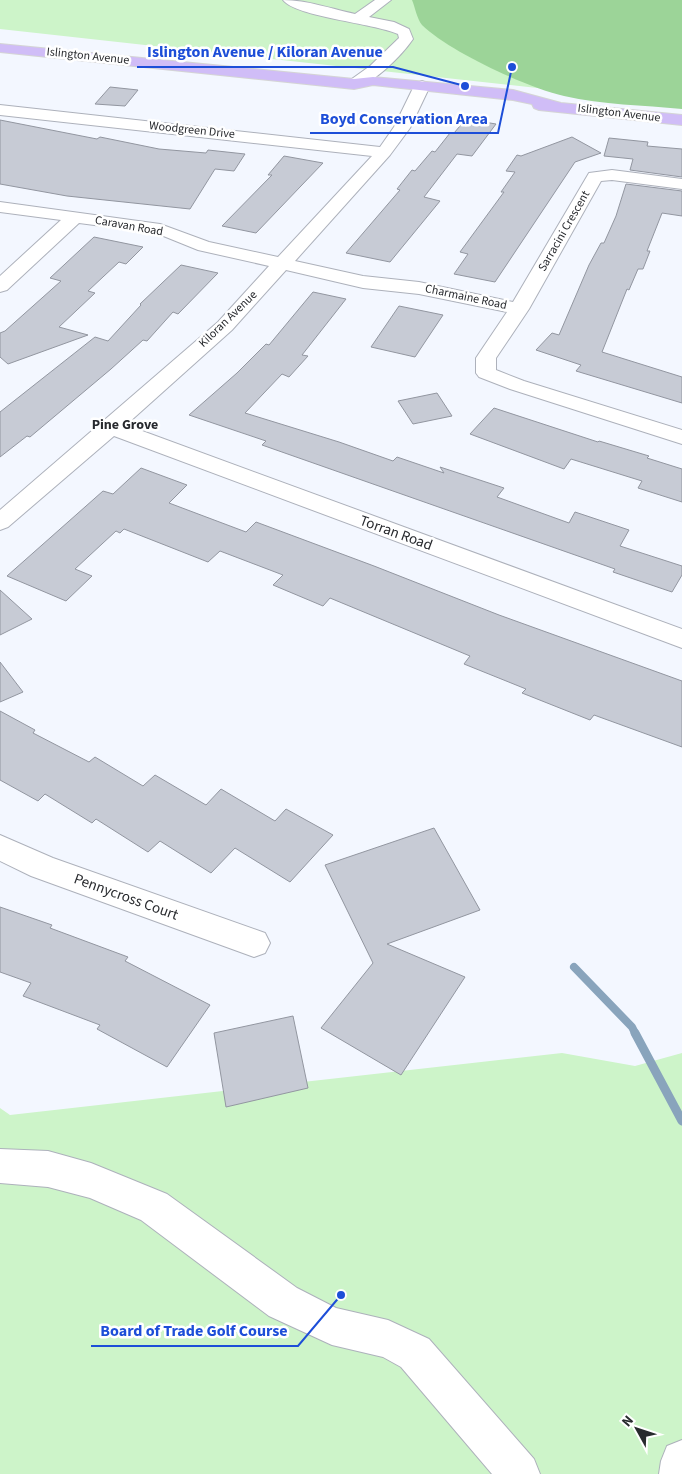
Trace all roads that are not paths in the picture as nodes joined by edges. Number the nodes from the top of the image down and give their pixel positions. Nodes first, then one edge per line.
1 (290, 0) edge
2 (384, 0) edge
3 (314, 4) edge
4 (357, 19) junction
5 (0, 48) edge
6 (354, 84) junction
7 (420, 90) junction
8 (0, 110) edge
9 (682, 120) edge
10 (384, 152) junction
11 (682, 184) edge
12 (0, 206) edge
13 (76, 217) junction
14 (284, 263) junction
15 (0, 286) edge
16 (519, 309) junction
17 (110, 427) junction
18 (682, 437) edge
19 (0, 522) edge
20 (682, 639) edge
21 (0, 847) edge
22 (254, 944) dead end
23 (0, 1166) edge
24 (682, 1462) edge
25 (519, 1474) edge
26 (680, 1474) edge

1 - 3 street
2 - 4 street
3 - 4 street
4 - 6 street
5 - 6 main road, Islington Avenue
6 - 7 main road, Islington Avenue
7 - 9 main road, Islington Avenue
7 - 10 street, Kiloran Avenue
8 - 10 street, Woodgreen Drive
10 - 14 street, Kiloran Avenue
11 - 16 street, Sarracini Crescent
12 - 13 street, Caravan Road
13 - 14 street, Caravan Road
13 - 15 street
14 - 16 street, Charmaine Road
14 - 17 street, Kiloran Avenue
16 - 18 street, Charmaine Road
17 - 19 street, Kiloran Avenue
17 - 20 street, Torran Road
21 - 22 street, Pennycross Court
23 - 25 street
24 - 26 street

